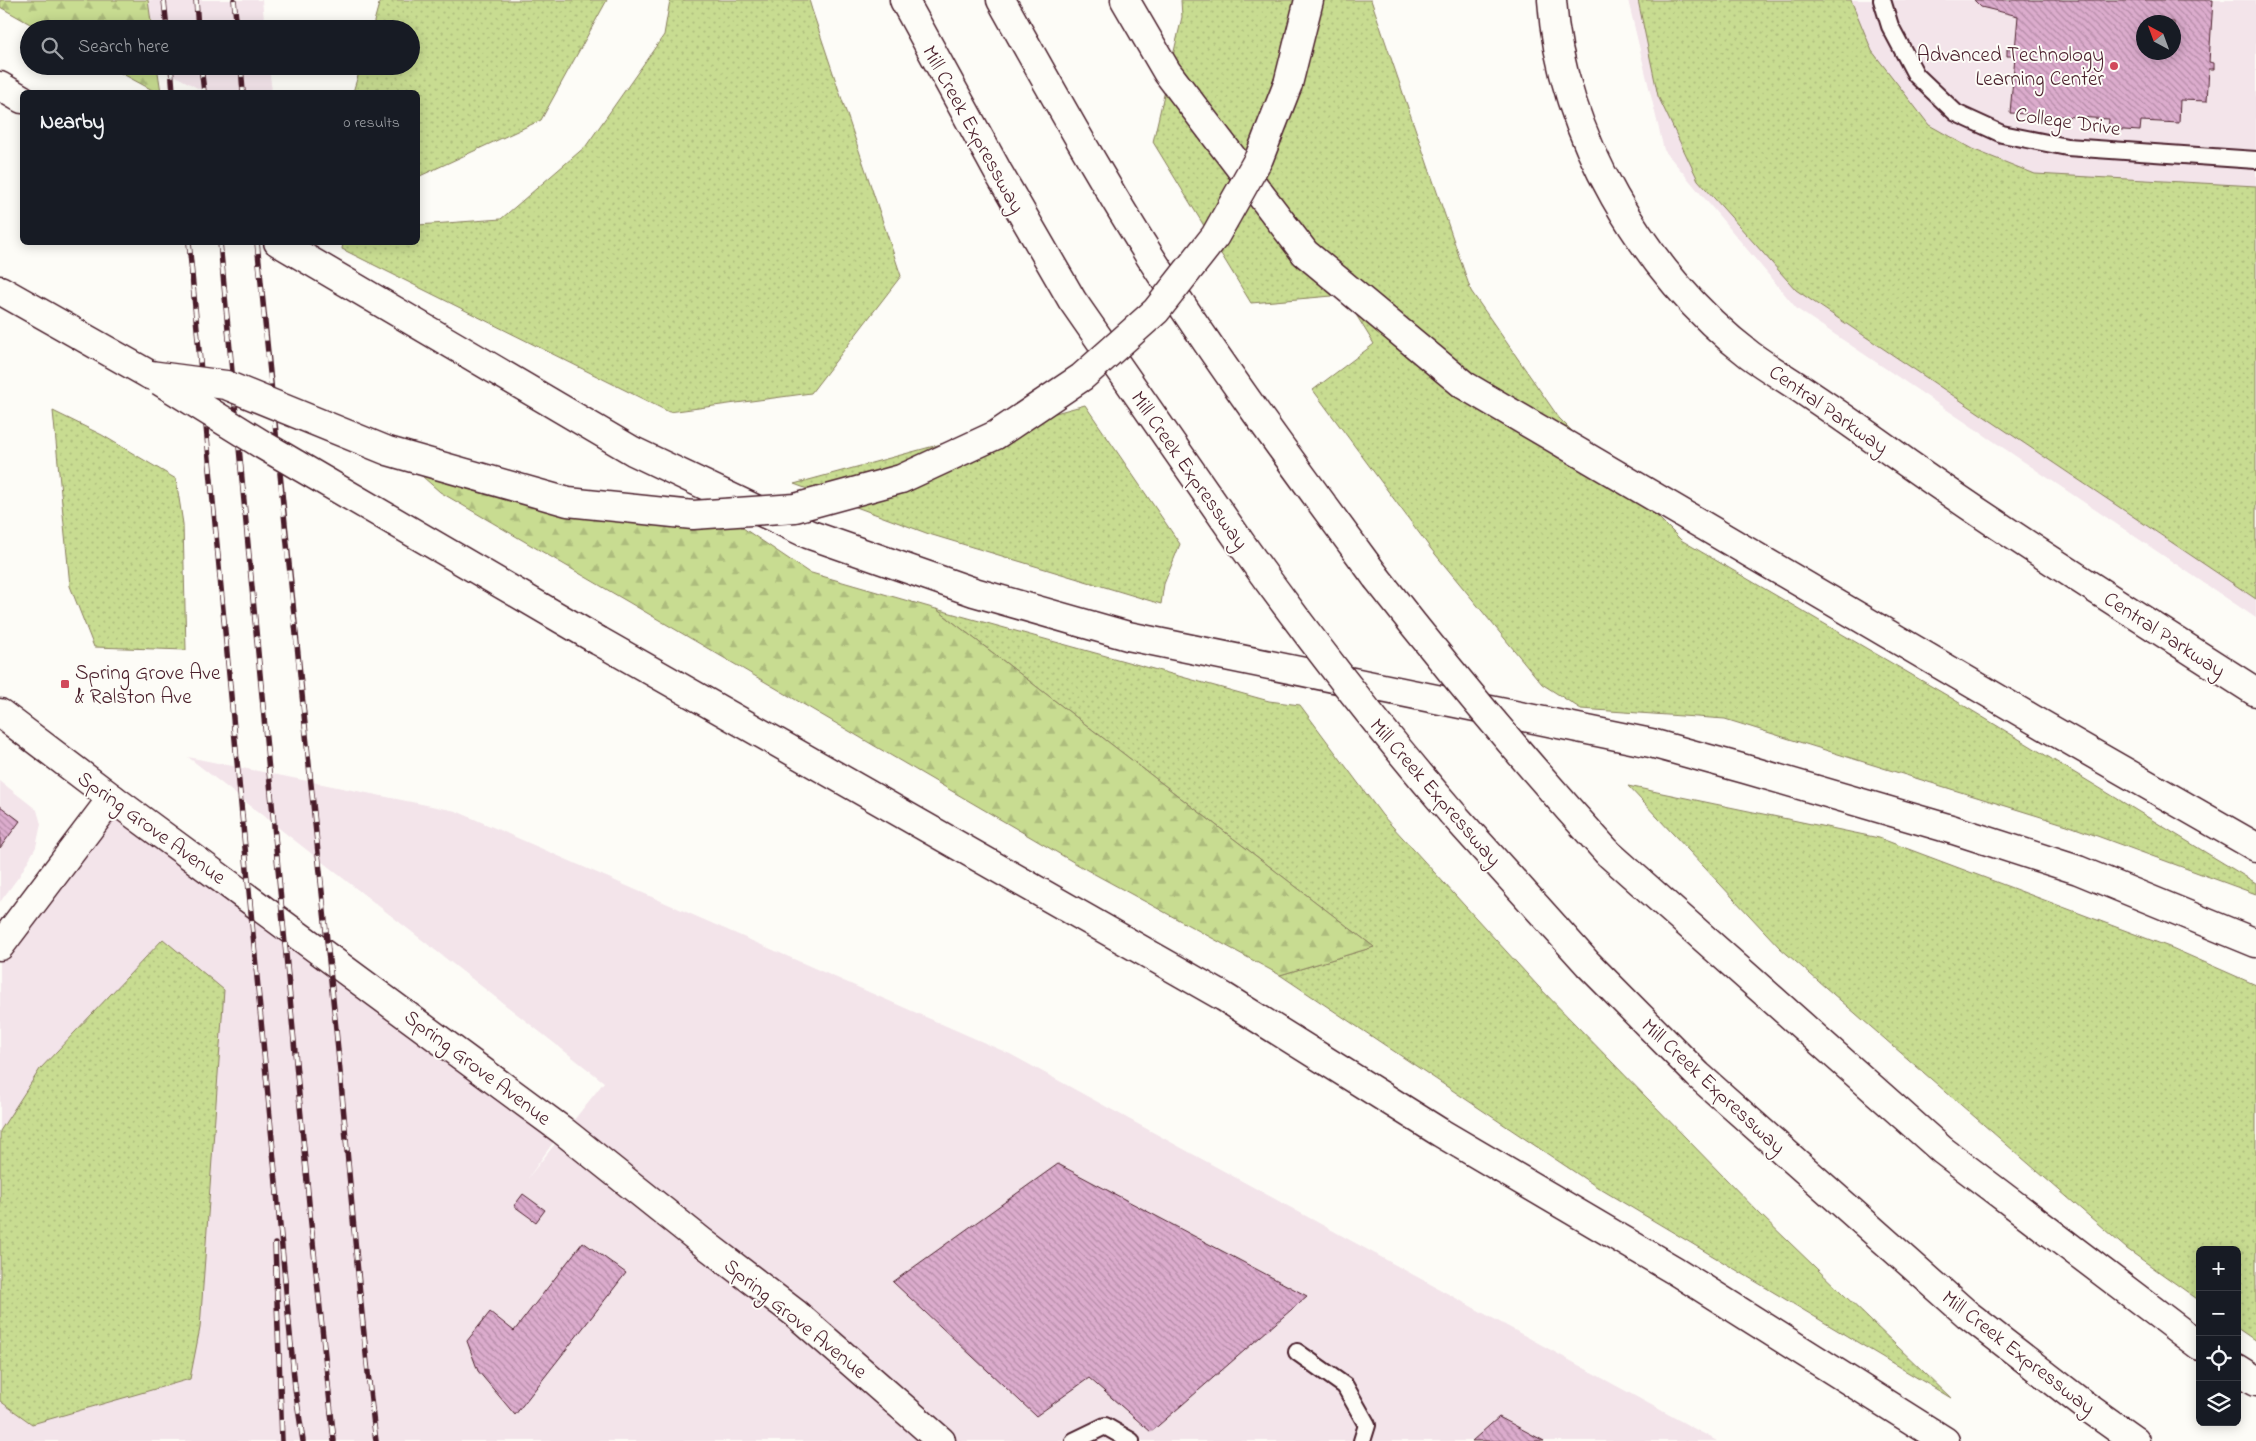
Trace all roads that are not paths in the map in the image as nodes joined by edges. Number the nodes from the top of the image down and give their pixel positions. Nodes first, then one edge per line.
1 (904, 0) edge
2 (1001, 0) edge
3 (1125, 0) edge
4 (1309, 0) edge
5 (1552, 0) edge
6 (1882, 0) edge
7 (0, 86) edge
8 (20, 98) edge
9 (2256, 160) edge
10 (283, 245) edge
11 (0, 290) edge
12 (150, 374) junction
13 (2256, 692) edge
14 (0, 713) edge
15 (112, 798) junction
16 (2256, 847) edge
17 (2256, 943) edge
18 (0, 946) edge
19 (2196, 1343) edge
20 (1297, 1352) dead end
21 (2241, 1372) edge
22 (2256, 1381) edge
23 (941, 1441) edge
24 (1074, 1441) edge
25 (1131, 1441) edge
26 (1362, 1441) edge
27 (1945, 1441) edge
28 (2135, 1441) edge

1 - 28 main road, Mill Creek Expressway, bridge
2 - 19 main road, bridge
3 - 16 main road
4 - 12 main road, bridge
5 - 13 main road, Central Parkway
6 - 9 lane, College Drive
7 - 8 main road
10 - 17 main road
11 - 12 main road
12 - 27 main road, bridge
14 - 15 main road, Spring Grove Avenue
15 - 18 main road
15 - 23 main road, Spring Grove Avenue
20 - 26 lane
21 - 22 main road
24 - 25 lane

